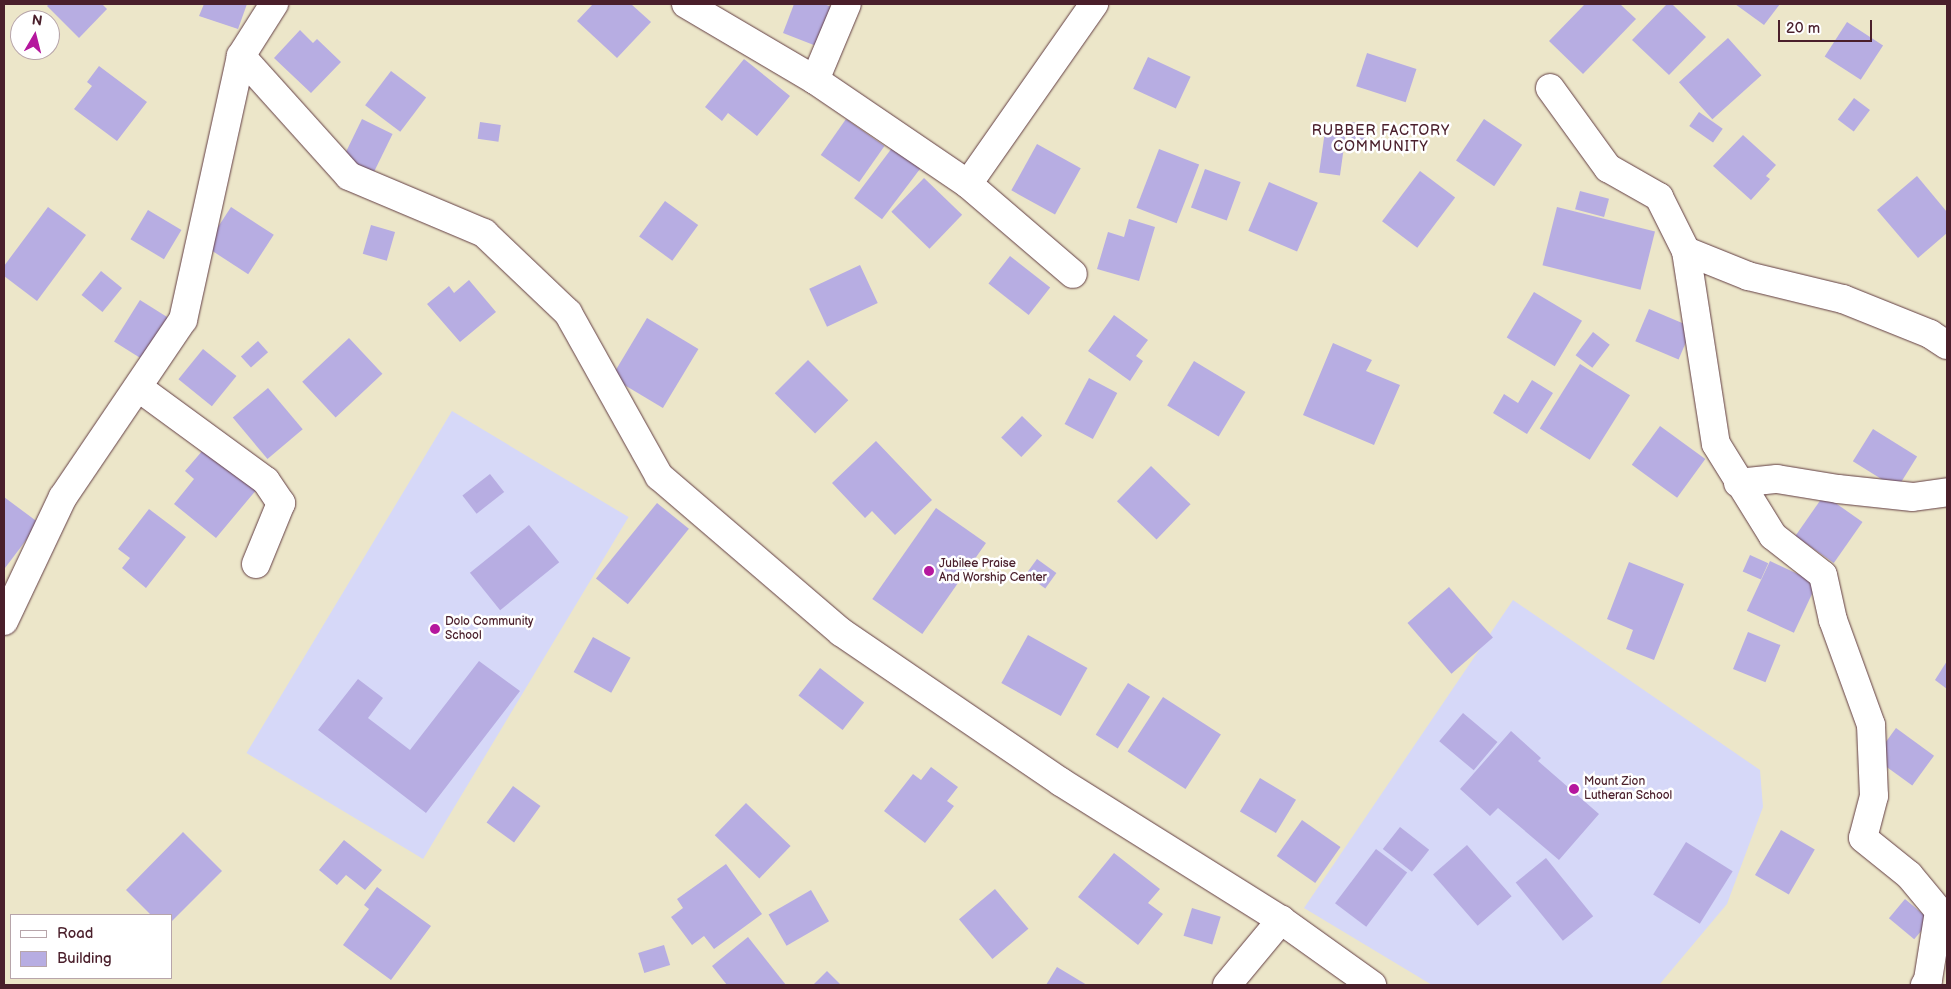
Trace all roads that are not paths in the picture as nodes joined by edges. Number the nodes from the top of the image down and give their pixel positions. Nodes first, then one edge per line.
1 (274, 4) edge
2 (686, 4) edge
3 (848, 4) edge
4 (1089, 6) edge
5 (242, 56) junction
6 (815, 80) junction
7 (1550, 88) dead end
8 (968, 184) junction
9 (1686, 251) junction
10 (1073, 274) dead end
11 (1947, 345) edge
12 (139, 388) junction
13 (1738, 483) junction
14 (1947, 492) edge
15 (256, 564) dead end
16 (4, 621) edge
17 (1943, 909) edge
18 (1281, 920) junction
19 (1933, 983) edge
20 (1227, 985) edge
21 (1372, 985) edge

1 - 5 street
2 - 6 street
3 - 6 street
4 - 8 street
5 - 12 street
5 - 18 street
6 - 8 street
7 - 9 street
8 - 10 street
9 - 11 street
9 - 13 street
12 - 15 street
12 - 16 street
13 - 14 street
13 - 17 street
17 - 19 street
18 - 20 street
18 - 21 street

